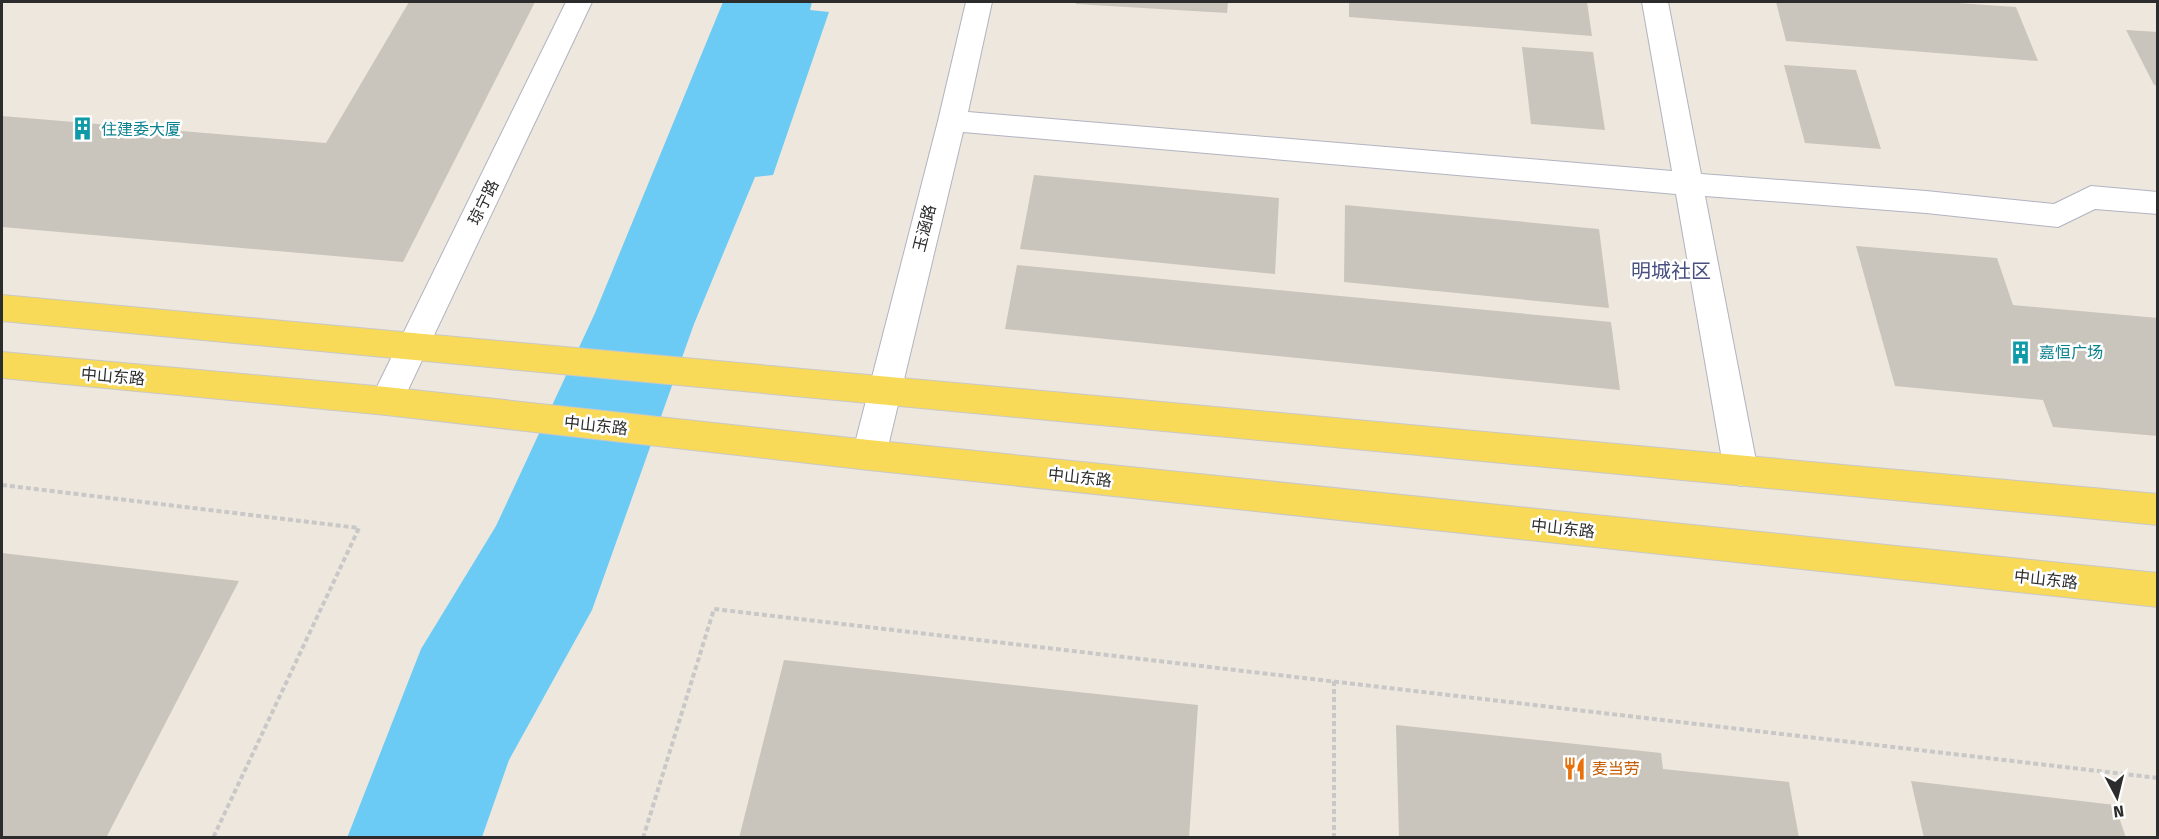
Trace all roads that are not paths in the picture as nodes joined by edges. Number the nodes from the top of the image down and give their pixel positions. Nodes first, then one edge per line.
1 (579, 2) edge
2 (979, 2) edge
3 (1655, 2) edge
4 (952, 121) junction
5 (1690, 184) junction
6 (2157, 203) edge
7 (2, 308) edge
8 (413, 346) junction
9 (2, 365) edge
10 (883, 393) junction
11 (386, 401) junction
12 (869, 455) junction
13 (1741, 471) junction
14 (2157, 510) edge
15 (2157, 590) edge

1 - 8 street, 琼宁路
2 - 4 street, 玉涵路
3 - 5 street
4 - 5 street
4 - 10 street, 玉涵路
5 - 6 street
5 - 13 street
7 - 8 main road
8 - 10 main road
8 - 11 street, 琼宁路
9 - 11 main road, 中山东路
10 - 12 street, 玉涵路
10 - 13 main road
11 - 12 main road, 中山东路
12 - 15 main road, 中山东路
13 - 14 main road

